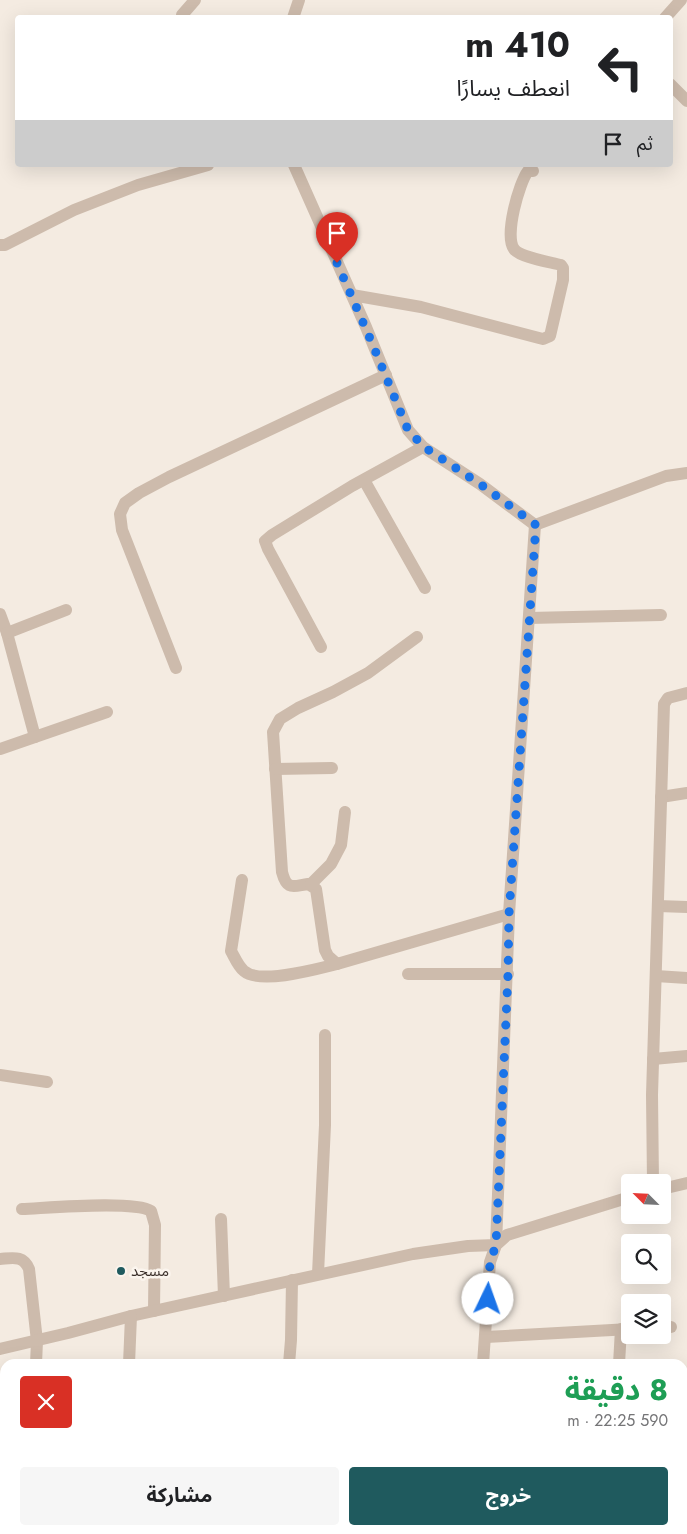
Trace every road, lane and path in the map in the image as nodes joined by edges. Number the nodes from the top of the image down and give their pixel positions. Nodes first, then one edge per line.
1 (186, 0) edge
2 (195, 0) edge
3 (299, 0) edge
4 (681, 0) edge
5 (182, 15) edge
6 (183, 15) edge
7 (294, 15) edge
8 (668, 15) edge
9 (673, 87) edge
10 (687, 100) edge
11 (200, 167) edge
12 (295, 167) edge
13 (533, 170) dead end
14 (2, 247) edge
15 (352, 295) junction
16 (386, 375) junction
17 (424, 447) junction
18 (687, 473) edge
19 (364, 480) junction
20 (536, 525) junction
21 (425, 588) dead end
22 (66, 610) dead end
23 (0, 614) edge
24 (661, 615) dead end
25 (529, 618) junction
26 (7, 634) junction
27 (417, 637) dead end
28 (321, 647) dead end
29 (176, 668) dead end
30 (687, 693) edge
31 (107, 712) dead end
32 (35, 737) junction
33 (0, 749) edge
34 (332, 768) dead end
35 (276, 769) junction
36 (687, 793) edge
37 (661, 797) junction
38 (345, 812) dead end
39 (242, 880) dead end
40 (311, 884) junction
41 (658, 906) junction
42 (687, 906) edge
43 (509, 914) junction
44 (337, 964) junction
45 (408, 974) dead end
46 (508, 974) junction
47 (656, 976) junction
48 (687, 978) edge
49 (324, 1035) dead end
50 (687, 1056) edge
51 (654, 1059) junction
52 (0, 1075) edge
53 (47, 1082) dead end
54 (653, 1174) edge
55 (687, 1183) edge
56 (671, 1187) edge
57 (621, 1201) edge
58 (22, 1209) dead end
59 (222, 1219) dead end
60 (496, 1245) junction
61 (0, 1259) edge
62 (318, 1274) junction
63 (292, 1280) junction
64 (224, 1296) junction
65 (154, 1311) junction
66 (131, 1316) junction
67 (621, 1329) edge
68 (486, 1337) junction
69 (37, 1341) junction
70 (622, 1344) edge
71 (0, 1349) edge
72 (36, 1359) edge
73 (129, 1359) edge
74 (289, 1359) edge
75 (484, 1359) edge
76 (620, 1359) edge

1 - 5 street
2 - 6 street
3 - 7 street
4 - 8 street
9 - 10 street
11 - 14 street
12 - 15 street
13 - 15 street
15 - 16 street
16 - 17 street
16 - 29 street
17 - 19 street
17 - 20 street
18 - 20 street
19 - 21 street
19 - 28 street
20 - 25 street
22 - 26 street
23 - 26 street
24 - 25 street
25 - 43 street
26 - 32 street
27 - 35 street
30 - 37 street
31 - 32 street
32 - 33 street
34 - 35 street
35 - 40 street
36 - 37 street
37 - 41 street
38 - 40 street
39 - 44 street
40 - 44 street
41 - 42 street
41 - 47 street
43 - 44 street
43 - 46 street
45 - 46 street
46 - 60 street
47 - 48 street
47 - 51 street
49 - 62 street
50 - 51 street
51 - 54 street
52 - 53 street
55 - 56 street
57 - 60 street
58 - 65 street
59 - 64 street
60 - 62 street
60 - 68 street
61 - 69 street
62 - 63 street
63 - 64 street
63 - 74 street
64 - 65 street
65 - 66 street
66 - 69 street
66 - 73 street
67 - 68 street
68 - 75 street
69 - 71 street
69 - 72 street
70 - 76 street

